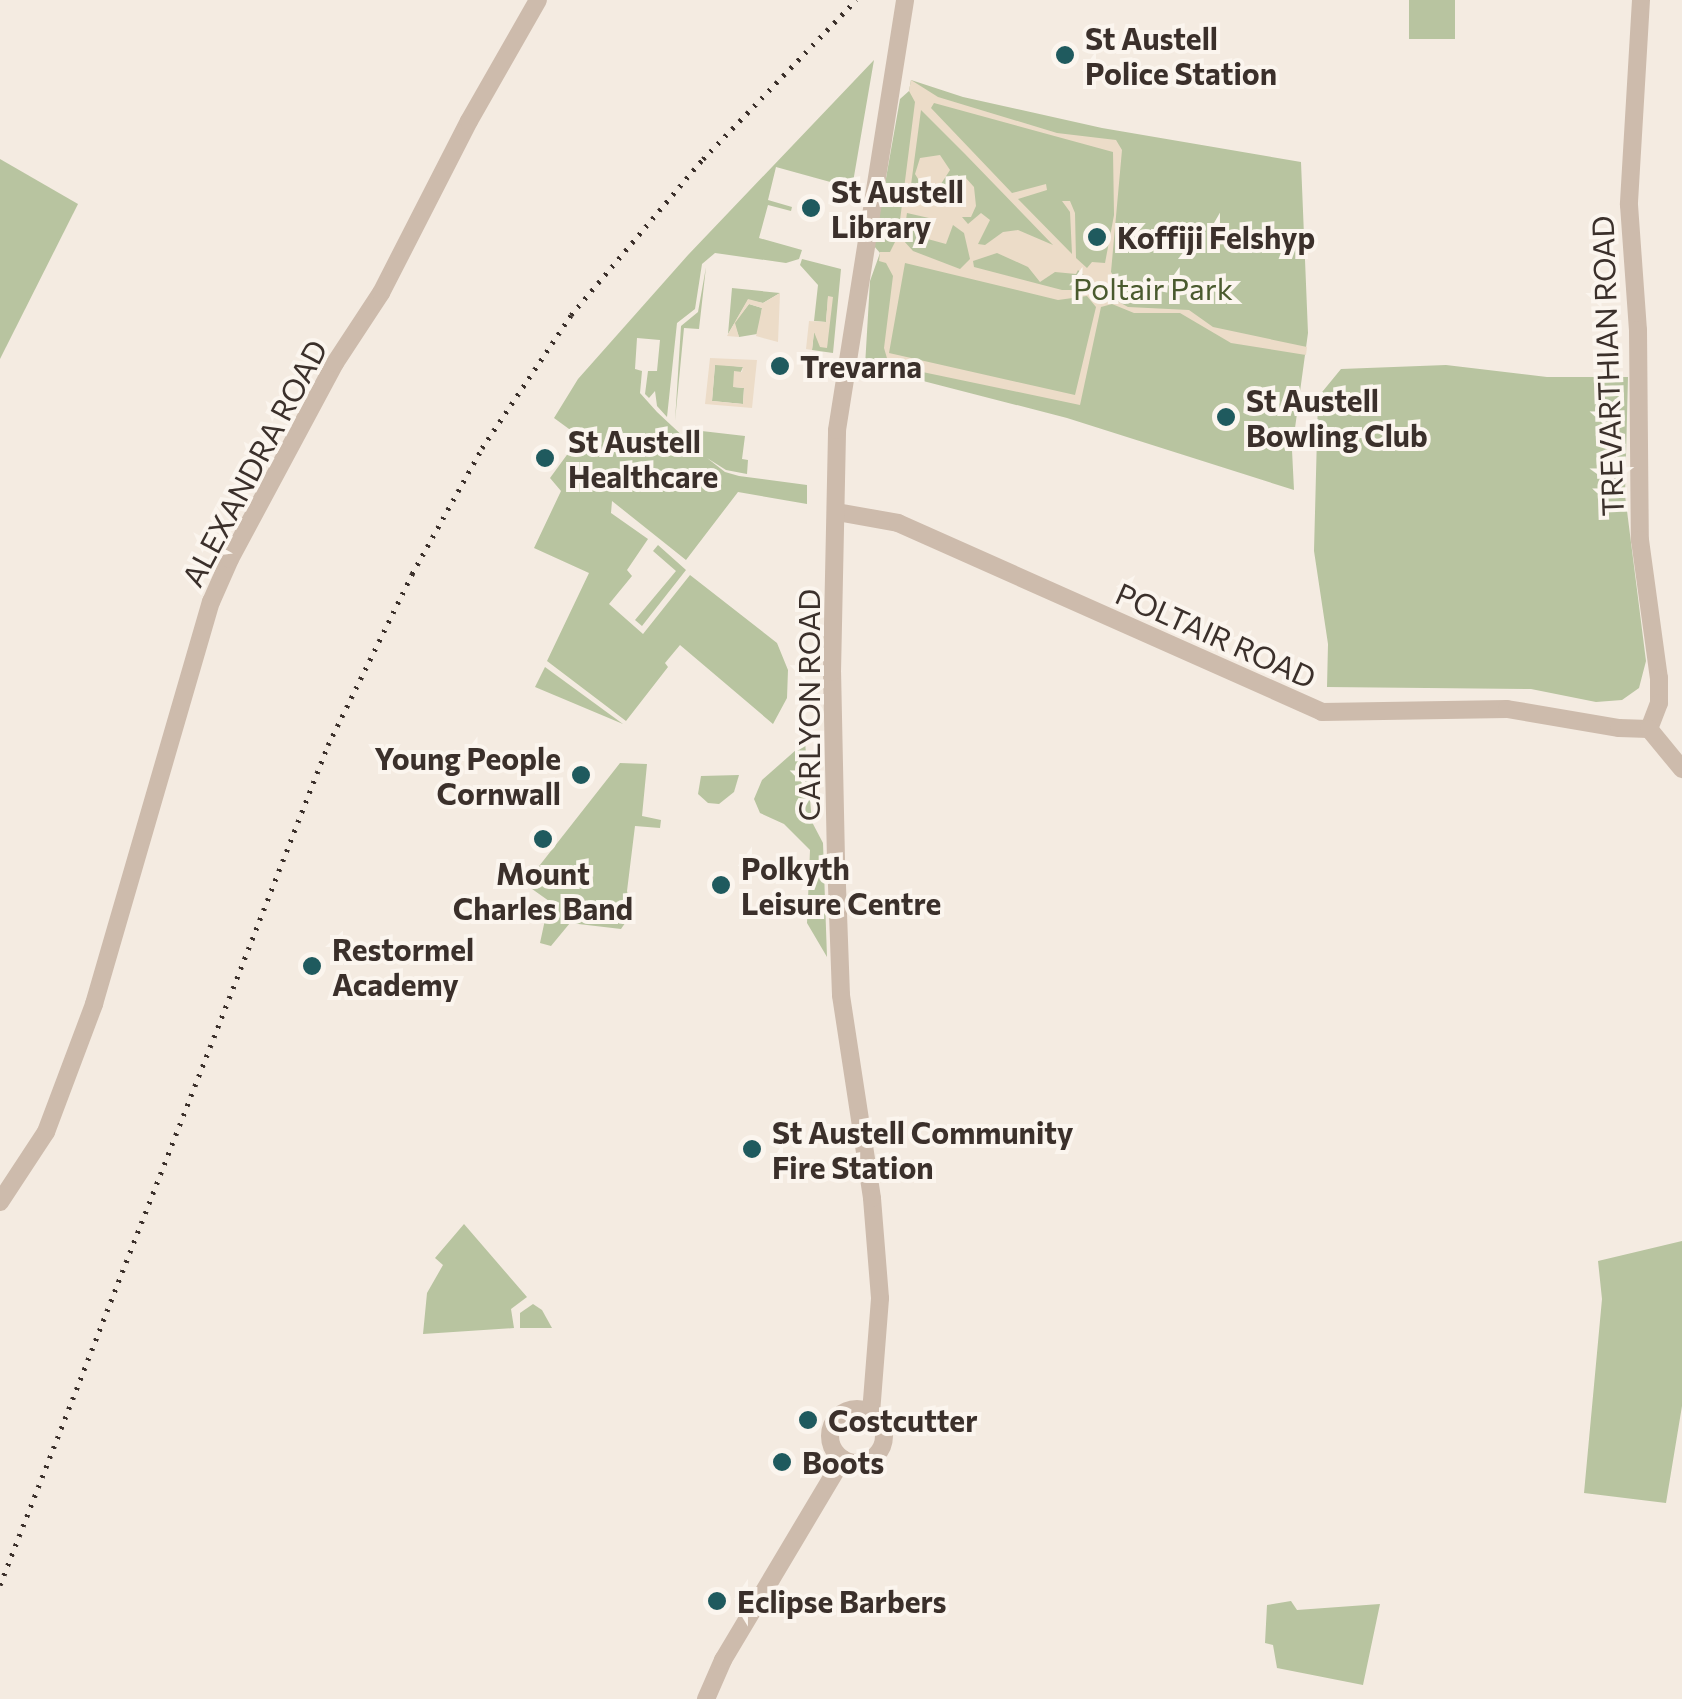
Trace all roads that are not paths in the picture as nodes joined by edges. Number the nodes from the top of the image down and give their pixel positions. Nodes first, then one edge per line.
1 (538, 0) edge
2 (904, 0) edge
3 (1642, 0) edge
4 (837, 512) junction
5 (1649, 728) junction
6 (1682, 769) edge
7 (0, 1202) edge
8 (871, 1413) junction
9 (843, 1459) junction
10 (706, 1699) edge

1 - 7 street, ALEXANDRA ROAD
2 - 4 street, CARLYON ROAD
3 - 5 street, TREVARTHIAN ROAD
4 - 5 street, POLTAIR ROAD
4 - 8 street, CARLYON ROAD
5 - 6 street
8 - 9 street
8 - 9 street, CARLYON ROAD
9 - 10 street

